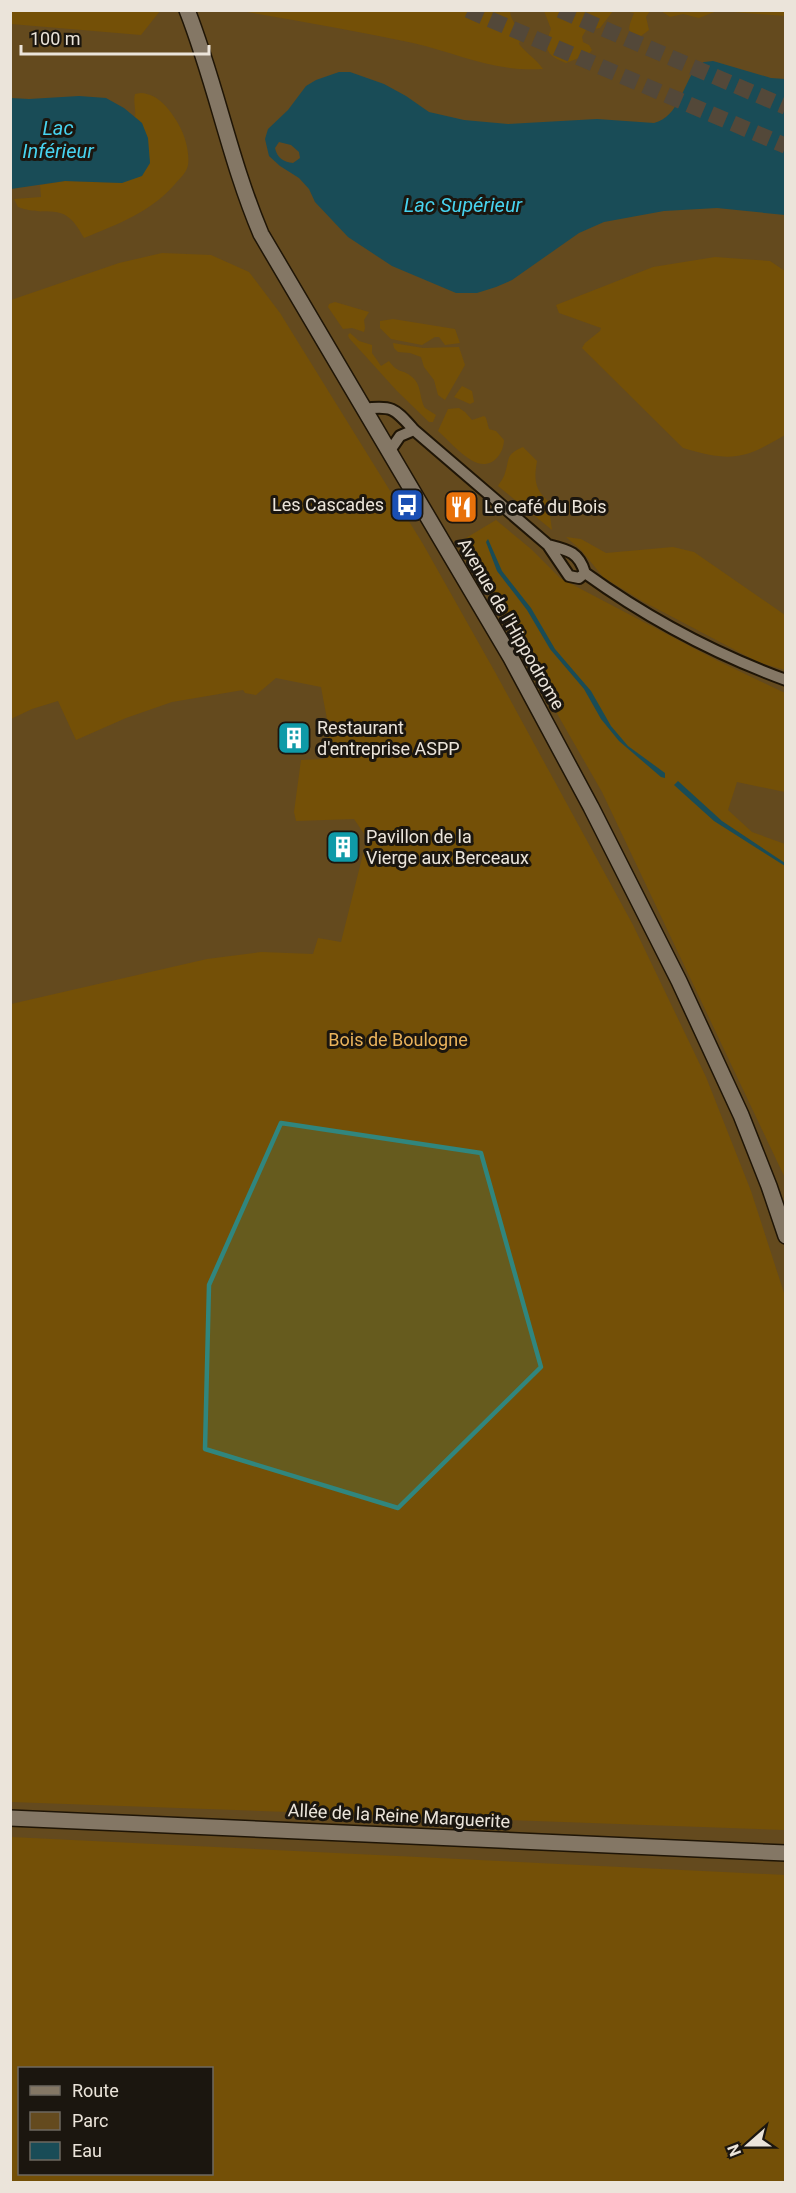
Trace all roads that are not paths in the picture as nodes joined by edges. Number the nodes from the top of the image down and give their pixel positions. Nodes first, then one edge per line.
1 (187, 10) edge
2 (364, 409) junction
3 (414, 430) junction
4 (389, 452) junction
5 (548, 545) junction
6 (585, 573) junction
7 (786, 680) edge
8 (786, 1236) edge
9 (10, 1818) edge
10 (786, 1853) edge

1 - 2 main road, Avenue de l'Hippodrome
2 - 3 street
2 - 4 main road, Avenue de l'Hippodrome
3 - 4 street
3 - 5 street
4 - 8 main road, Avenue de l'Hippodrome
5 - 6 street
5 - 6 street
6 - 7 street
9 - 10 main road, Allée de la Reine Marguerite

